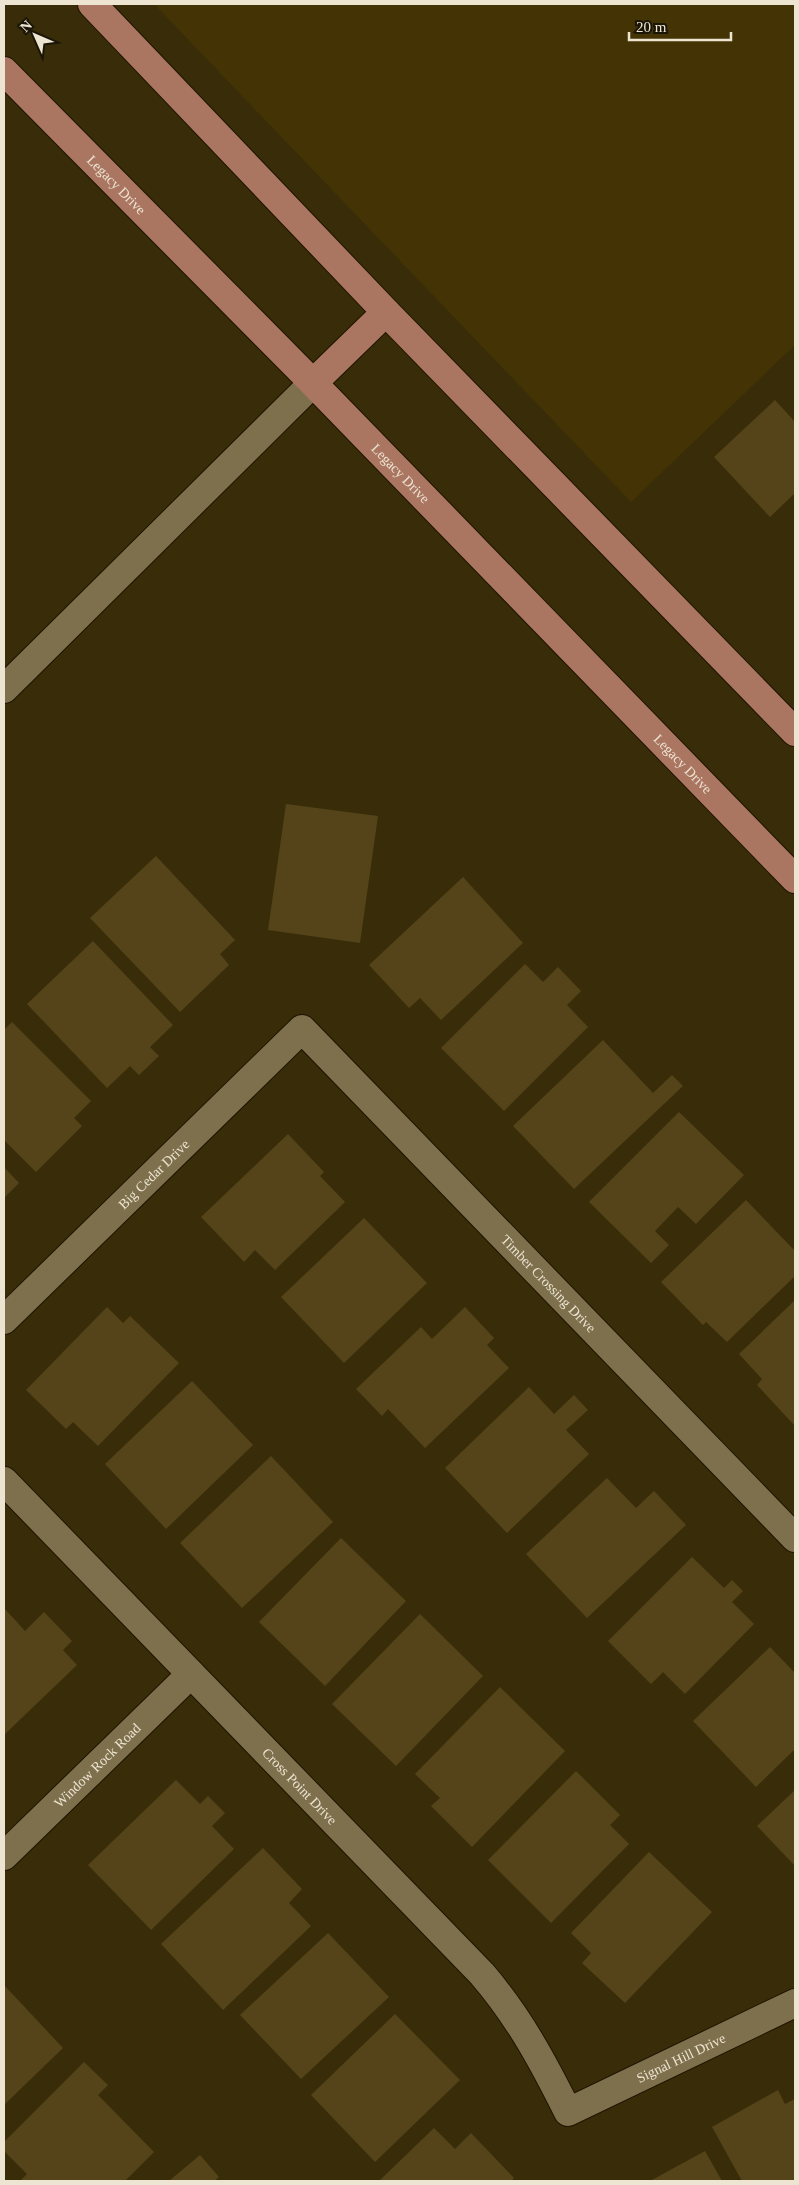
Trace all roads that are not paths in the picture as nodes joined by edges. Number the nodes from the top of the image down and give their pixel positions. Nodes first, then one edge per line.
1 (92, 4) edge
2 (4, 71) edge
3 (386, 312) junction
4 (313, 383) junction
5 (4, 689) edge
6 (795, 732) edge
7 (795, 879) edge
8 (302, 1029) joint
9 (4, 1320) edge
10 (4, 1481) edge
11 (795, 1538) edge
12 (191, 1674) junction
13 (4, 1856) edge
14 (795, 2003) edge
15 (568, 2112) joint

1 - 3 main road
2 - 4 main road, Legacy Drive
3 - 4 main road
3 - 6 main road
4 - 5 street
4 - 7 main road, Legacy Drive
8 - 9 street, Big Cedar Drive
8 - 11 street, Timber Crossing Drive
10 - 12 street, Cross Point Drive
12 - 13 street, Window Rock Road
12 - 15 street, Cross Point Drive
14 - 15 street, Signal Hill Drive

